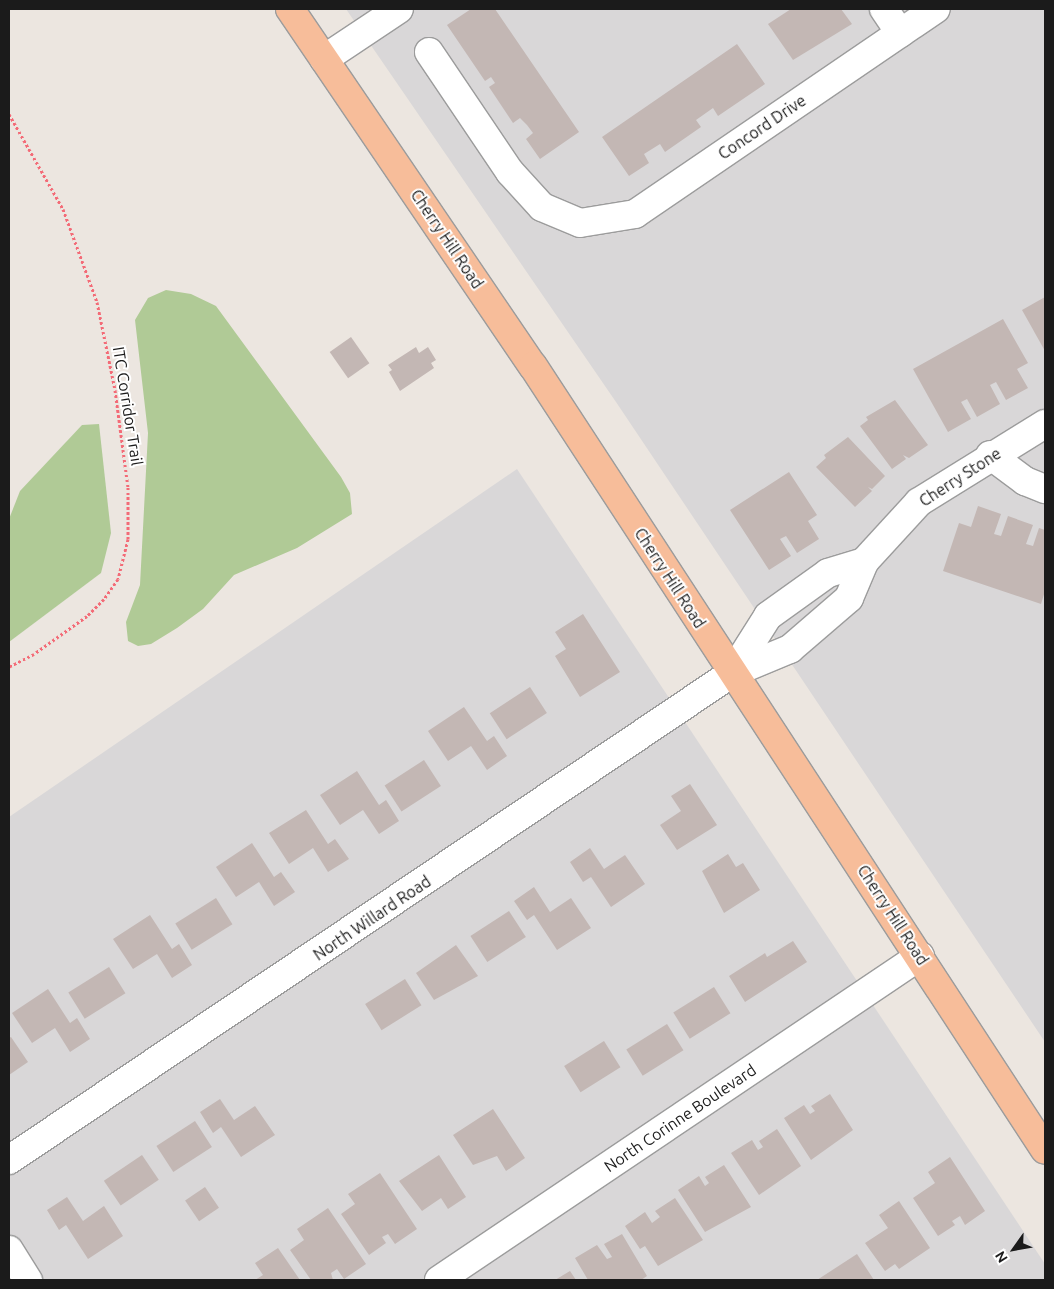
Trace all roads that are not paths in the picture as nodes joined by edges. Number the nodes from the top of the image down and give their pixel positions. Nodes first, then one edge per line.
1 (399, 9) edge
2 (884, 9) edge
3 (936, 9) edge
4 (297, 11) edge
5 (900, 33) junction
6 (429, 52) dead end
7 (324, 59) junction
8 (1045, 424) edge
9 (990, 455) junction
10 (1045, 488) edge
11 (864, 562) junction
12 (732, 673) junction
13 (920, 956) junction
14 (1045, 1150) edge
15 (9, 1160) edge
16 (9, 1250) edge
17 (28, 1280) edge
18 (439, 1280) edge

1 - 7 street
2 - 5 street
3 - 5 street, Concord Drive
4 - 7 main road, Cherry Hill Road
5 - 6 street, Concord Drive
7 - 12 main road, Cherry Hill Road
8 - 9 street, Cherry Stone
9 - 10 street
9 - 11 street, Cherry Stone
11 - 12 street
11 - 12 street, Cherry Stone
12 - 13 main road, Cherry Hill Road
12 - 15 street, North Willard Road
13 - 14 main road, Cherry Hill Road
13 - 18 street, North Corinne Boulevard
16 - 17 street

